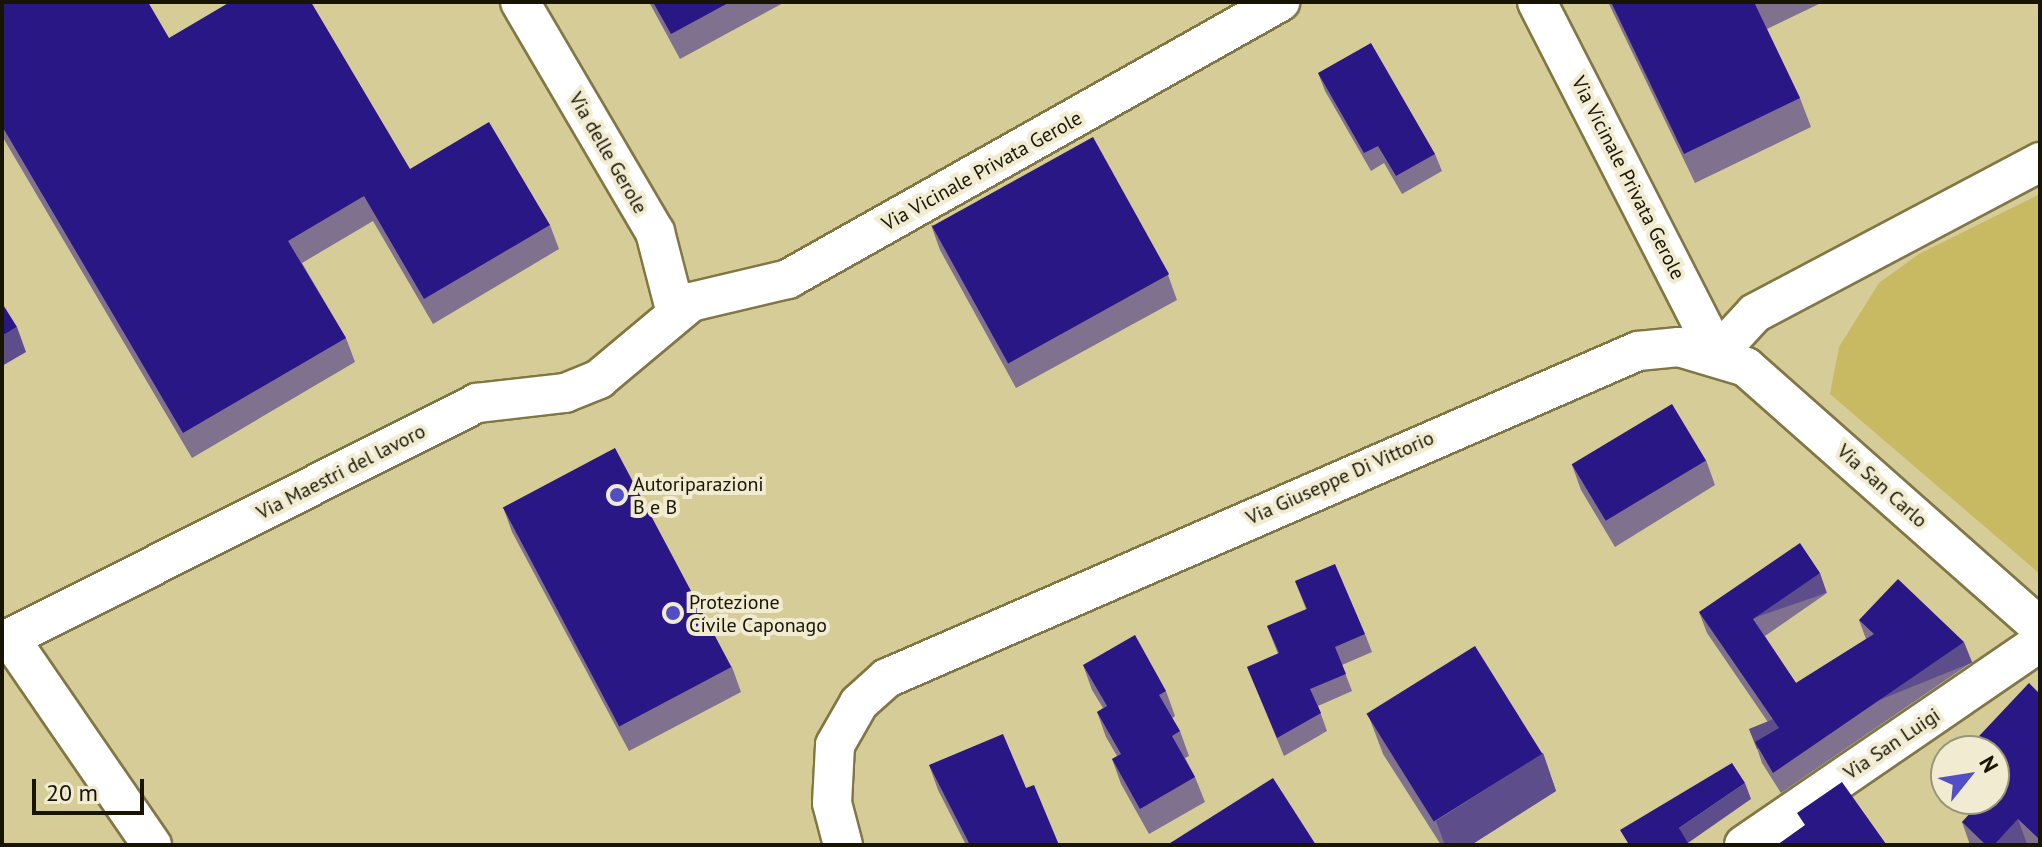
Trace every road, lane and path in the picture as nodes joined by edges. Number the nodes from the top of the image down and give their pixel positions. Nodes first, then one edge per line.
1 (520, 2) edge
2 (1280, 2) edge
3 (1537, 2) edge
4 (2040, 162) edge
5 (676, 313) junction
6 (1717, 354) junction
7 (2040, 627) edge
8 (6, 641) edge
9 (2040, 642) edge
10 (152, 845) edge
11 (843, 845) edge
12 (1744, 845) edge

1 - 5 street, Via delle Gerole
2 - 5 street, Via Vicinale Privata Gerole
3 - 6 street, Via Vicinale Privata Gerole
4 - 6 street
5 - 8 street, Via Maestri del lavoro
6 - 7 street, Via San Carlo
6 - 11 street, Via Giuseppe Di Vittorio
8 - 10 street
9 - 12 street, Via San Luigi

